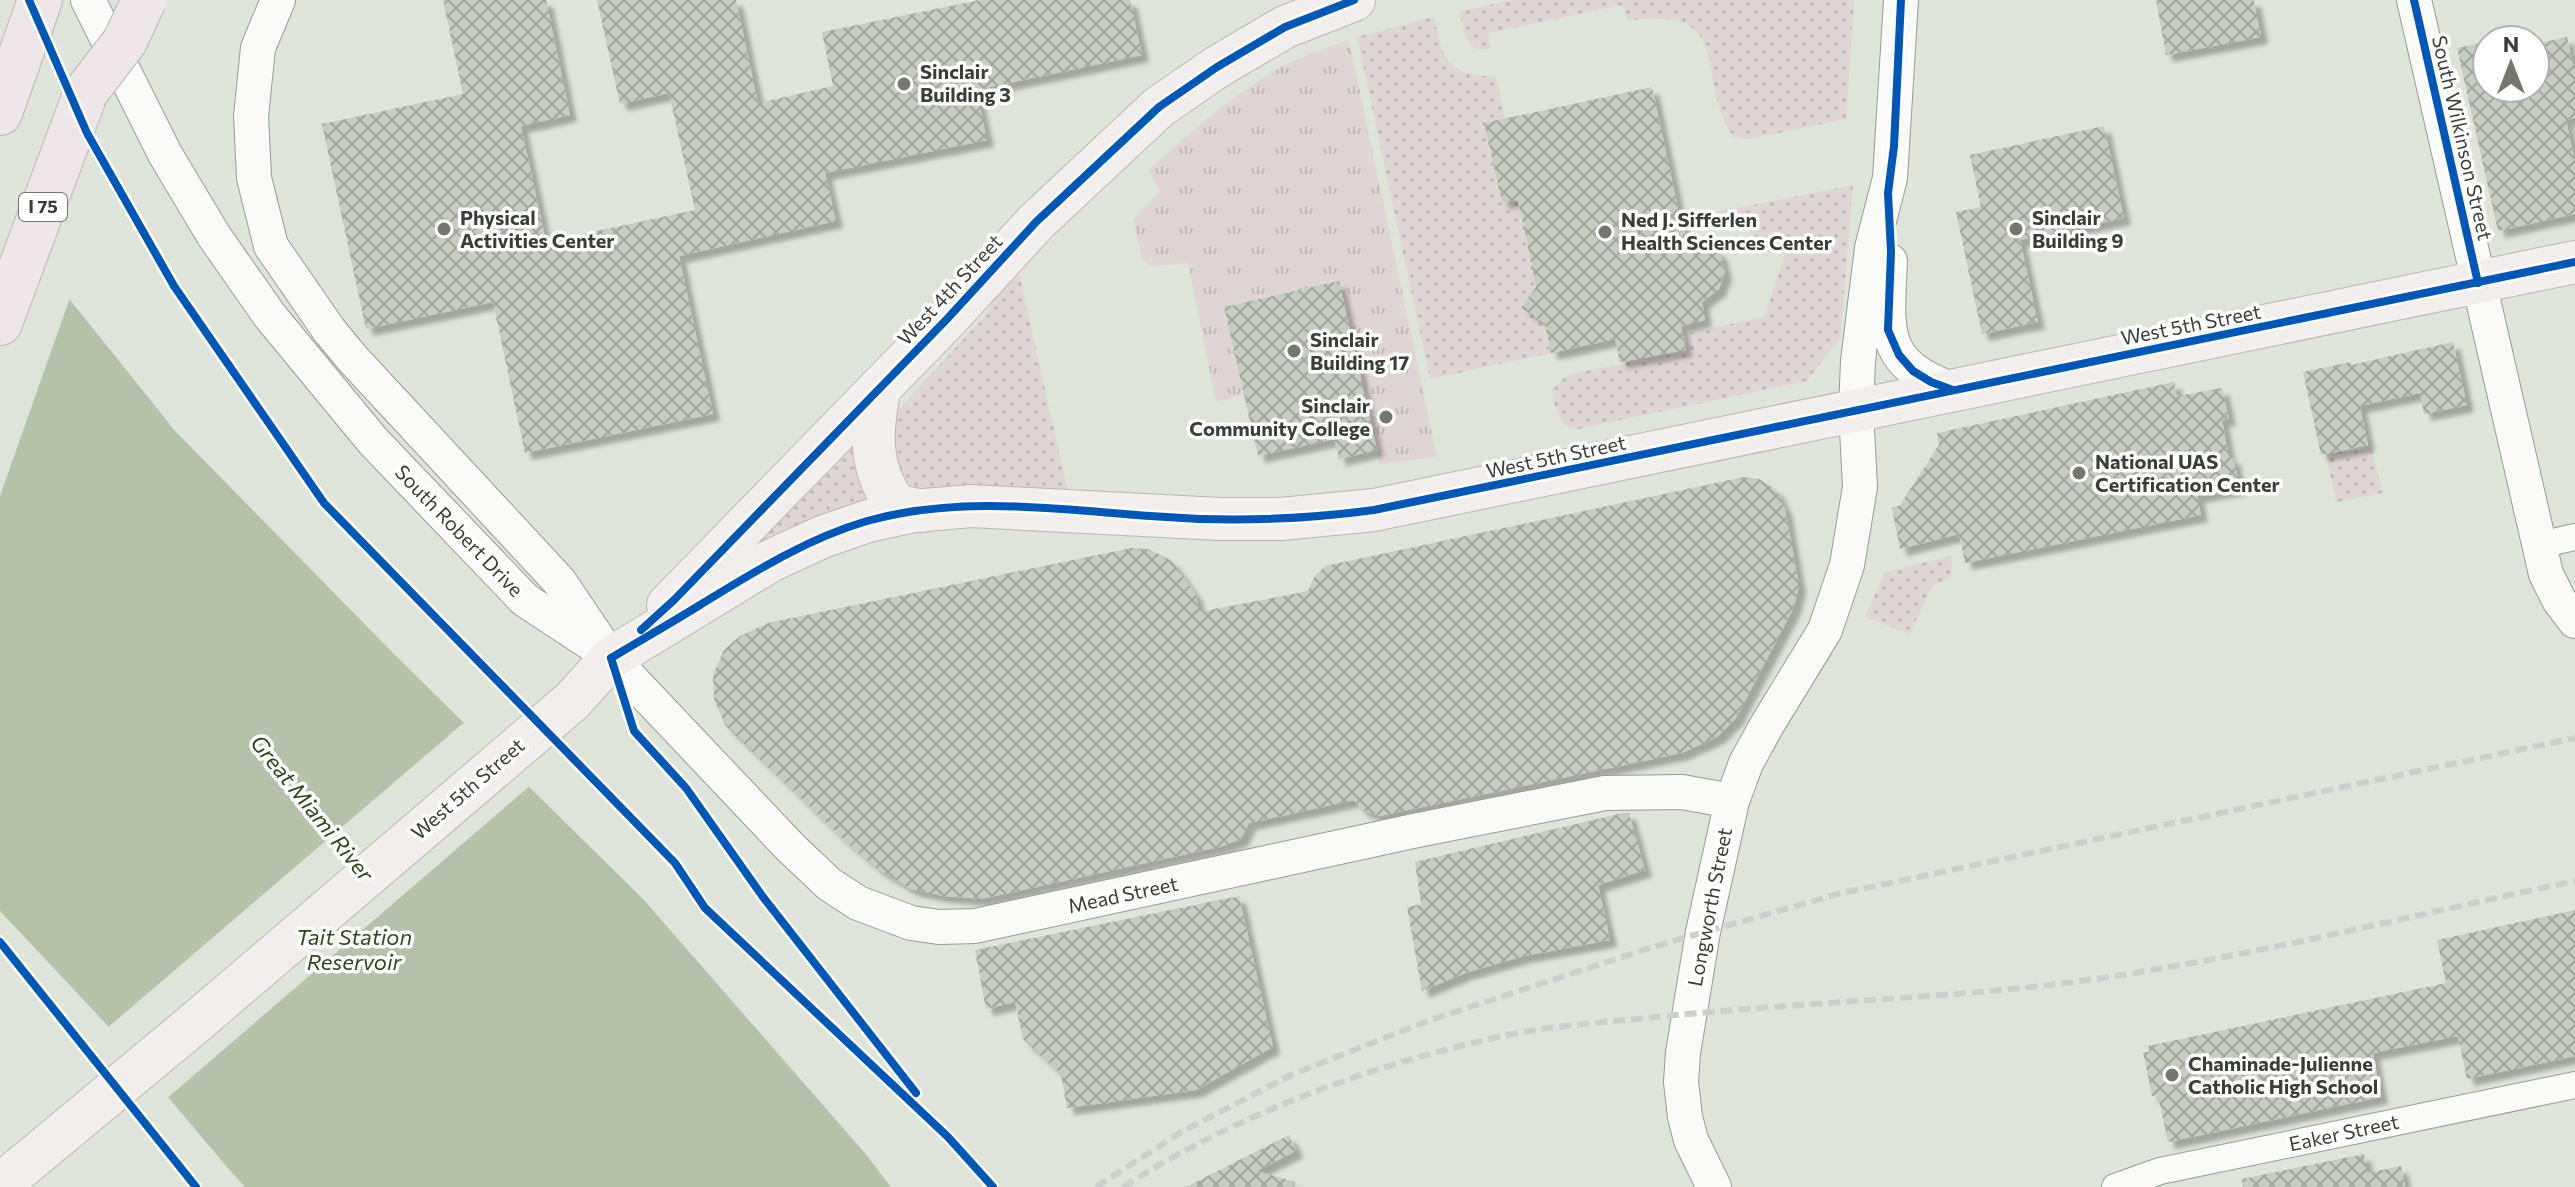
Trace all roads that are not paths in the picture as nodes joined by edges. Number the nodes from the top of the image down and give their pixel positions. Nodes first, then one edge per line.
1 (18, 0) edge
2 (40, 0) edge
3 (88, 0) edge
4 (111, 0) edge
5 (144, 0) edge
6 (278, 0) edge
7 (1354, 0) edge
8 (1901, 0) edge
9 (2414, 0) edge
10 (0, 75) edge
11 (86, 92) junction
12 (0, 113) edge
13 (1888, 193) junction
14 (2575, 262) edge
15 (2478, 283) junction
16 (0, 323) edge
17 (880, 387) junction
18 (1954, 390) junction
19 (1856, 410) junction
20 (922, 511) junction
21 (2575, 537) edge
22 (2540, 545) junction
23 (2575, 621) edge
24 (611, 658) junction
25 (1732, 801) junction
26 (2575, 1085) edge
27 (2164, 1179) edge
28 (0, 1185) edge
29 (1714, 1187) edge
30 (2115, 1187) edge

1 - 10 highway
2 - 12 highway
3 - 24 street, South Robert Drive
4 - 11 highway, I 75
5 - 11 highway, bridge
6 - 24 street, South Robert Drive
7 - 17 main road, West 4th Street
8 - 13 street
9 - 15 street, South Wilkinson Street
11 - 16 highway, I 75
13 - 18 street
13 - 19 street, Longworth Street
14 - 15 main road, West 5th Street
15 - 18 main road, West 5th Street
15 - 22 street, South Wilkinson Street
17 - 20 main road
17 - 24 main road, West 4th Street
18 - 19 main road, West 5th Street
19 - 20 main road, West 5th Street
19 - 25 street, Longworth Street
20 - 24 main road, West 5th Street
21 - 22 street
22 - 23 street, South Wilkinson Street
24 - 25 street, Mead Street
24 - 28 main road, West 5th Street
25 - 29 street, Longworth Street
26 - 27 street, Eaker Street
27 - 30 street, Eaker Street

